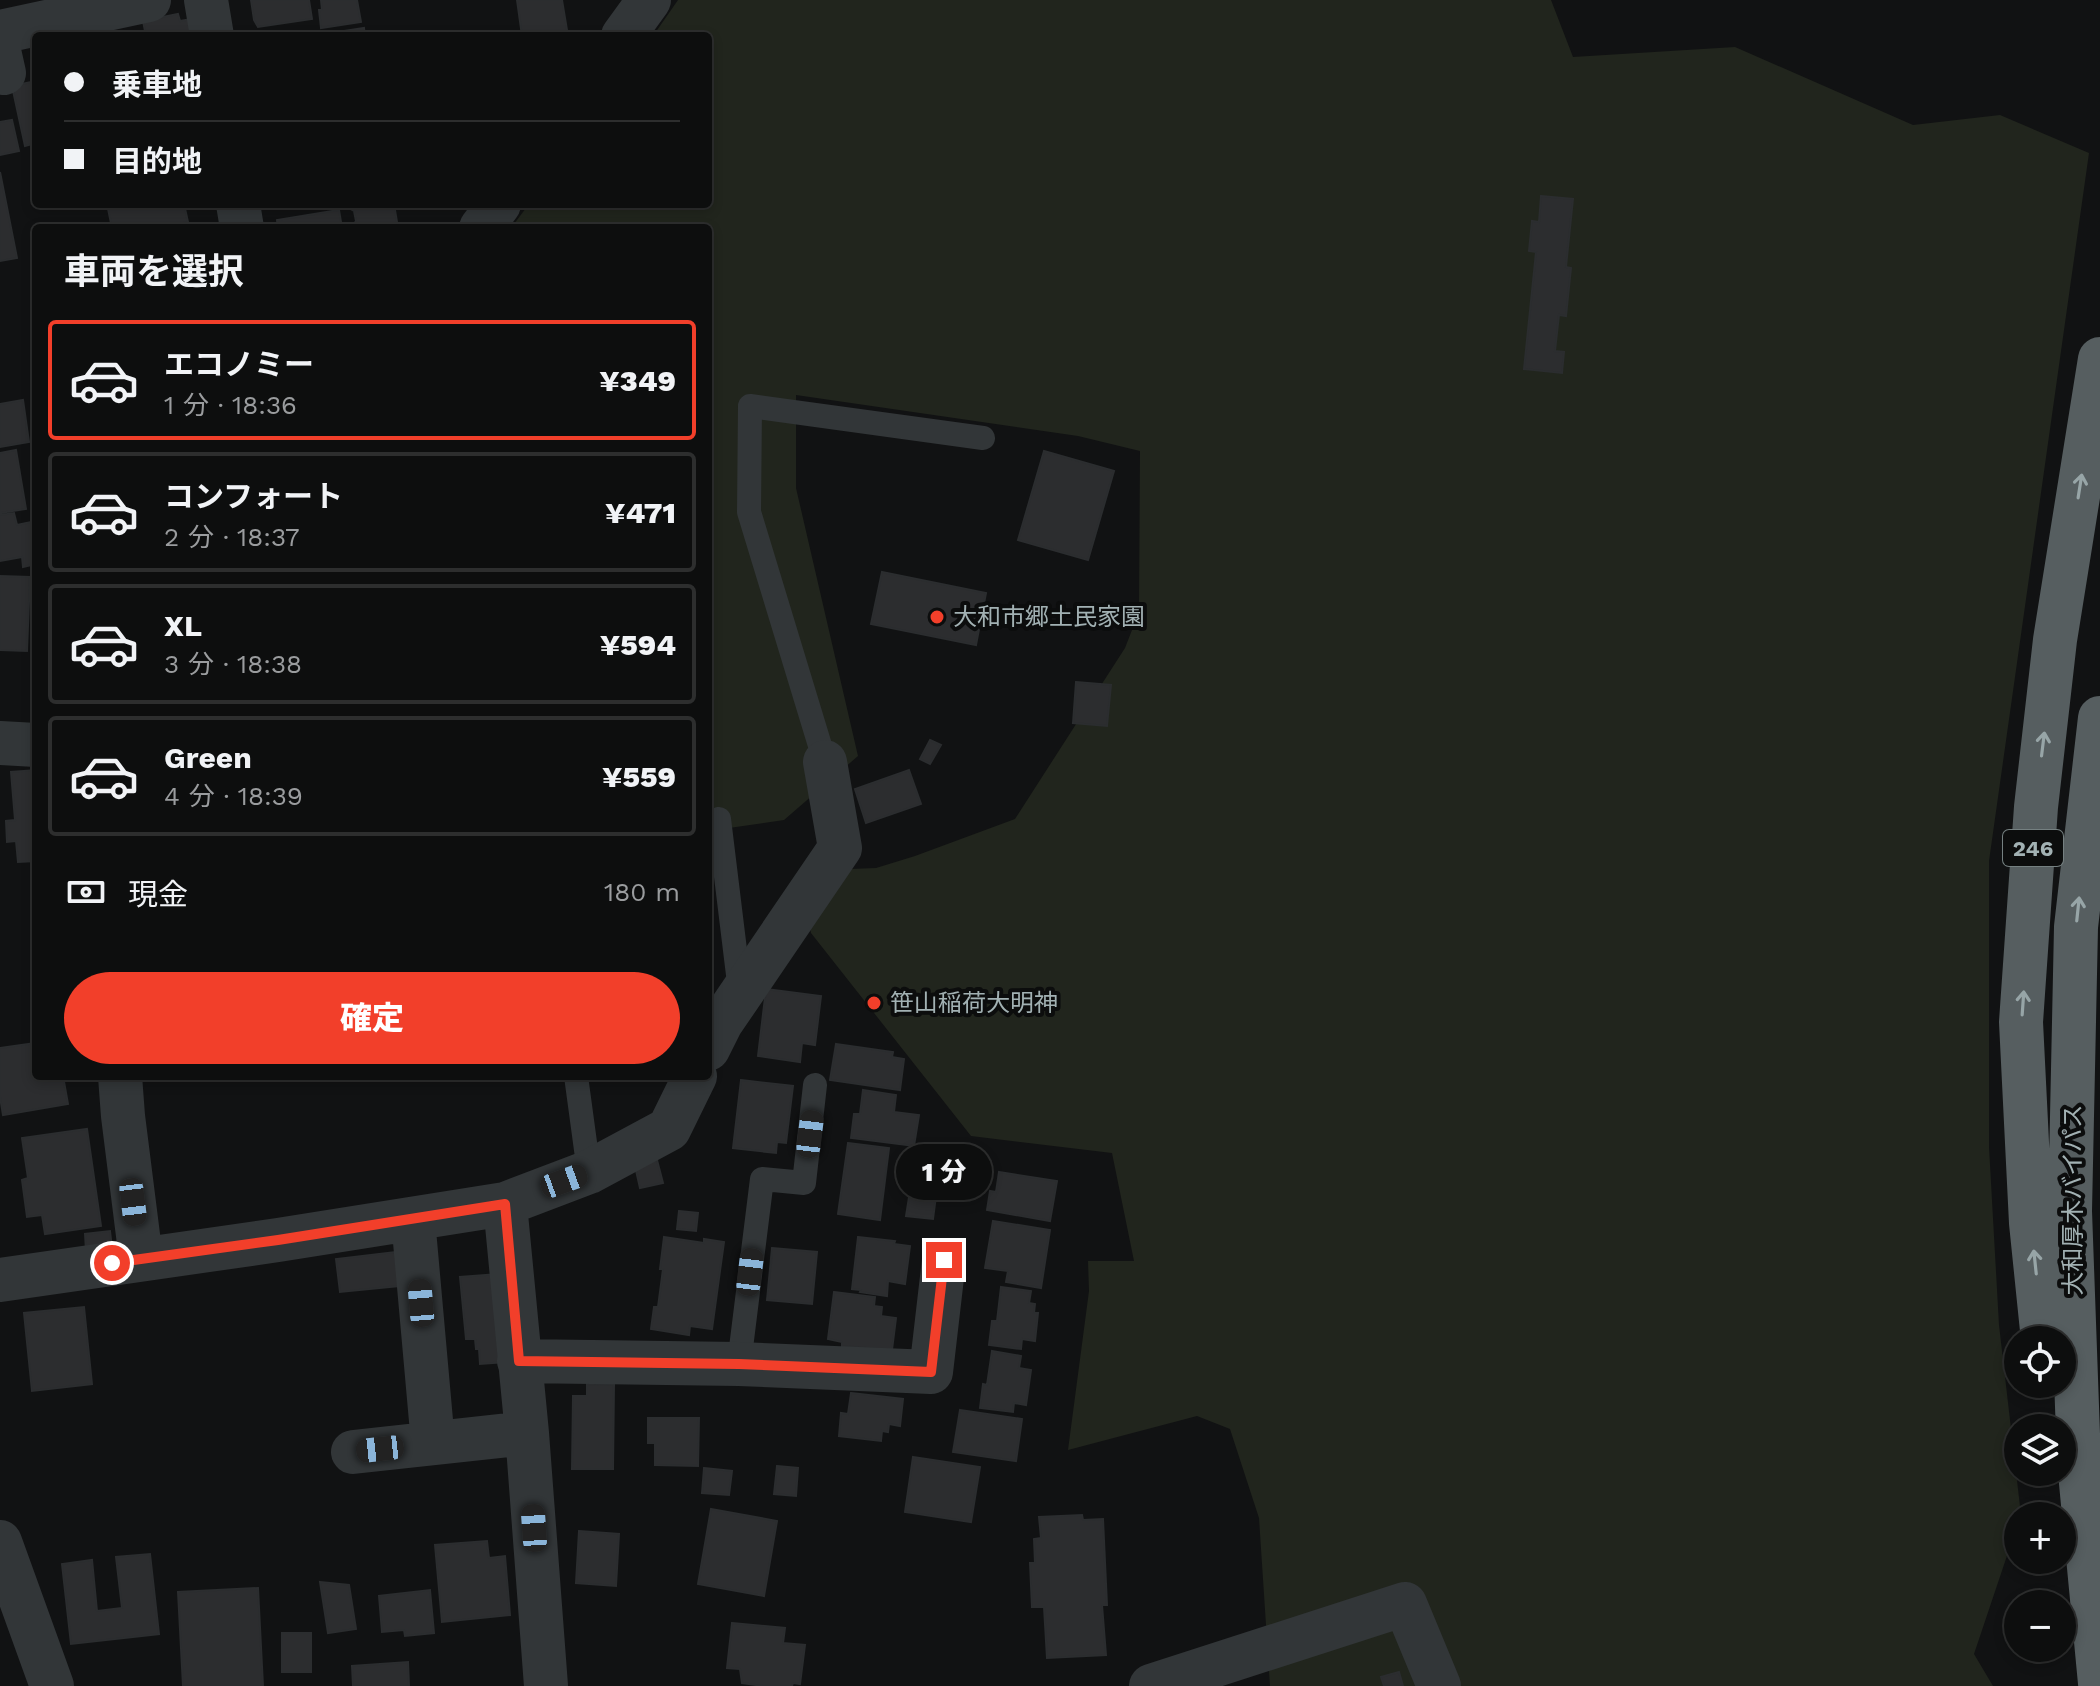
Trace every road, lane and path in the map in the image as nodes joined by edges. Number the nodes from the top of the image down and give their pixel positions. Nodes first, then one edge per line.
1 (149, 0) edge
2 (206, 0) edge
3 (649, 0) edge
4 (60, 32) edge
5 (211, 32) edge
6 (626, 32) edge
7 (32, 42) edge
8 (1, 53) edge
9 (2100, 359) edge
10 (983, 438) dead end
11 (2100, 718) edge
12 (0, 743) edge
13 (32, 745) edge
14 (825, 762) joint
15 (719, 819) dead end
16 (717, 874) edge
17 (740, 995) junction
18 (712, 1041) edge
19 (120, 1080) edge
20 (577, 1080) edge
21 (693, 1080) edge
22 (815, 1085) dead end
23 (589, 1172) junction
24 (505, 1204) junction
25 (413, 1219) junction
26 (141, 1259) junction
27 (944, 1260) dead end
28 (0, 1280) edge
29 (2042, 1326) edge
30 (519, 1361) junction
31 (739, 1364) junction
32 (2069, 1414) edge
33 (527, 1433) junction
34 (433, 1443) junction
35 (353, 1452) dead end
36 (2072, 1486) edge
37 (0, 1542) edge
38 (2099, 1684) edge
39 (52, 1686) edge
40 (546, 1686) edge
41 (1151, 1686) edge
42 (1439, 1686) edge

1 - 4 street
2 - 5 street
3 - 6 street
7 - 8 street
29 -> 9 highway, 246
10 - 14 lane
32 -> 11 highway, 大和厚木バイパス / 246
12 - 13 street
14 - 17 street
15 - 16 lane
16 - 17 lane
17 - 18 street
19 - 26 street
20 - 23 lane
21 - 23 street
22 - 31 lane
23 - 24 street
24 - 25 street
24 - 30 street
25 - 26 street
25 - 34 street
26 - 28 street
27 - 31 street
30 - 31 street
30 - 33 street
33 - 34 street
33 - 40 street
34 - 35 street
36 - 38 highway, 246
37 - 39 street
41 - 42 street

